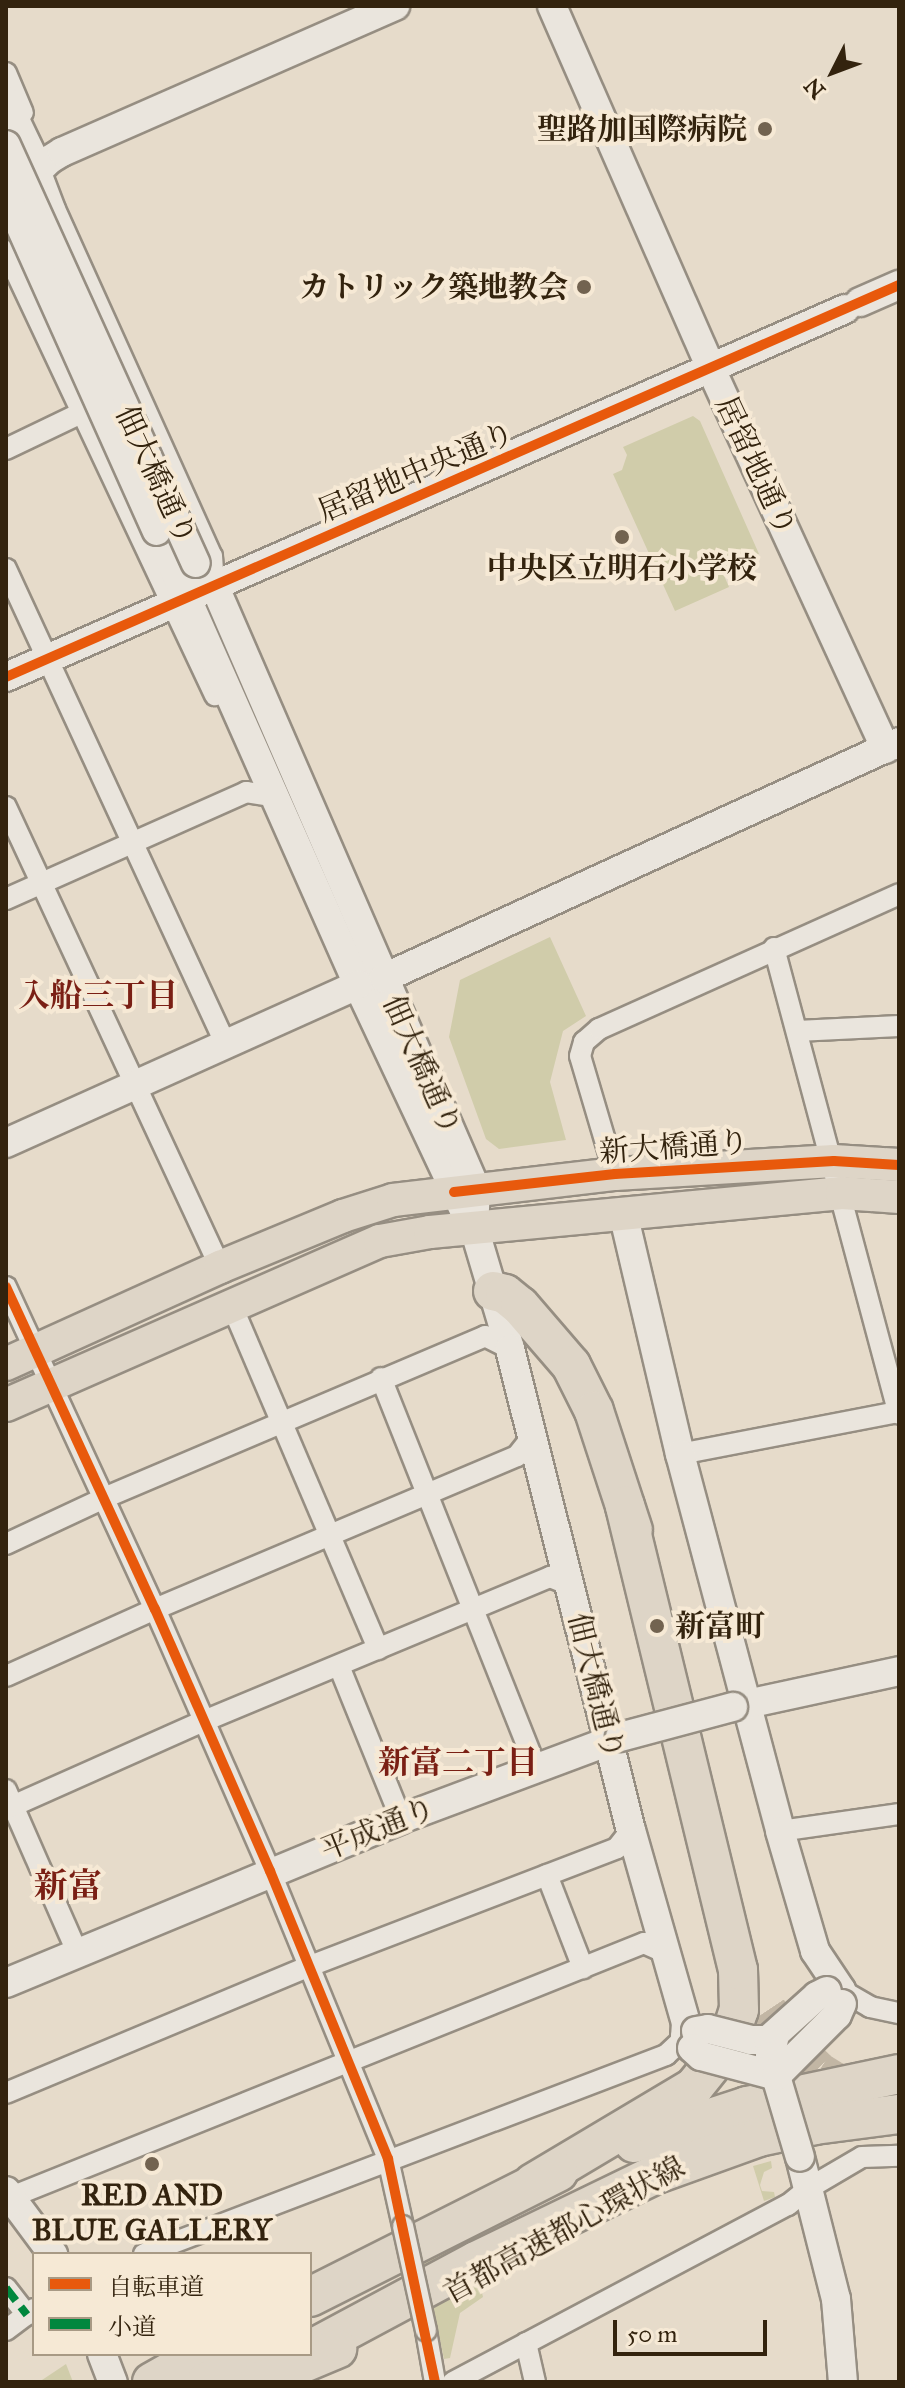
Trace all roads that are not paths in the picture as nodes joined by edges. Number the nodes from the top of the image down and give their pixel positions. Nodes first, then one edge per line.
1 (395, 6) edge
2 (552, 6) edge
3 (348, 15) edge
4 (6, 73) edge
5 (6, 101) edge
6 (6, 145) edge
7 (39, 170) junction
8 (6, 194) edge
9 (6, 203) edge
10 (6, 251) edge
11 (899, 285) edge
12 (711, 369) junction
13 (81, 413) junction
14 (6, 449) edge
15 (6, 569) edge
16 (205, 574) junction
17 (178, 599) junction
18 (48, 658) junction
19 (6, 677) edge
20 (893, 746) edge
21 (272, 796) junction
22 (6, 807) edge
23 (132, 842) junction
24 (41, 883) junction
25 (899, 894) edge
26 (6, 899) edge
27 (774, 948) junction
28 (371, 982) junction
29 (899, 1026) edge
30 (797, 1031) junction
31 (226, 1045) junction
32 (135, 1085) junction
33 (6, 1143) edge
34 (834, 1161) junction
35 (899, 1165) edge
36 (615, 1174) junction
37 (465, 1191) junction
38 (842, 1193) junction
39 (899, 1197) edge
40 (623, 1213) junction
41 (474, 1228) junction
42 (220, 1267) junction
43 (6, 1287) edge
44 (493, 1291) junction
45 (232, 1306) junction
46 (510, 1349) junction
47 (35, 1351) junction
48 (6, 1364) edge
49 (381, 1378) junction
50 (50, 1384) junction
51 (6, 1405) edge
52 (899, 1412) edge
53 (283, 1422) junction
54 (532, 1437) junction
55 (680, 1454) junction
56 (427, 1494) junction
57 (104, 1498) junction
58 (625, 1506) junction
59 (332, 1535) junction
60 (6, 1544) edge
61 (570, 1585) junction
62 (155, 1609) junction
63 (472, 1610) junction
64 (378, 1649) junction
65 (339, 1666) junction
66 (899, 1671) edge
67 (6, 1676) edge
68 (740, 1706) junction
69 (204, 1721) junction
70 (614, 1738) junction
71 (536, 1767) junction
72 (8, 1802) edge
73 (899, 1814) edge
74 (401, 1819) junction
75 (631, 1830) junction
76 (780, 1831) junction
77 (270, 1871) junction
78 (547, 1875) junction
79 (77, 1952) junction
80 (666, 1953) junction
81 (310, 1966) junction
82 (583, 1968) junction
83 (6, 1983) edge
84 (837, 1995) junction
85 (899, 2013) edge
86 (765, 2029) junction
87 (691, 2039) junction
88 (347, 2062) junction
89 (776, 2076) junction
90 (6, 2093) edge
91 (897, 2099) edge
92 (701, 2121) junction
93 (808, 2141) junction
94 (899, 2156) edge
95 (388, 2159) junction
96 (533, 2183) junction
97 (809, 2188) junction
98 (8, 2194) edge
99 (52, 2252) edge
100 (149, 2252) edge
101 (6, 2288) edge
102 (312, 2296) edge
103 (30, 2312) edge
104 (6, 2330) edge
105 (526, 2343) junction
106 (312, 2345) edge
107 (312, 2347) edge
108 (103, 2356) edge
109 (198, 2356) edge
110 (255, 2356) edge
111 (294, 2356) edge
112 (297, 2356) edge
113 (300, 2356) edge
114 (157, 2379) edge
115 (113, 2381) edge
116 (206, 2382) edge
117 (245, 2382) edge
118 (258, 2382) edge
119 (272, 2382) edge
120 (435, 2382) edge
121 (453, 2382) edge
122 (535, 2382) edge
123 (843, 2382) edge

1 - 3 street
2 - 12 street, 居留地通り
3 - 7 street
4 - 7 street
5 - 7 street
6 - 16 street, 佃大橋通り, bridge
7 - 9 street
7 - 16 street
8 - 17 street, 佃大橋通り, bridge
10 - 13 street
11 - 12 street, 居留地中央通り
12 - 16 street, 居留地中央通り
12 - 20 street, 居留地通り
13 - 14 street
13 - 17 street
15 - 18 street
16 - 17 street, 居留地中央通り
16 - 28 street, 佃大橋通り
17 - 18 street, 居留地中央通り
17 - 21 street, 佃大橋通り
18 - 19 street, 居留地中央通り
18 - 23 street
20 - 28 street
21 - 23 street
21 - 28 street, 佃大橋通り
22 - 24 street
23 - 24 street
23 - 31 street
24 - 26 street
24 - 32 street
25 - 27 street
27 - 30 street
27 - 36 street
28 - 31 street
28 - 37 street, 佃大橋通り
29 - 30 street
30 - 34 street
31 - 32 street
32 - 33 street
32 - 42 street
34 - 35 main road, 新大橋通り
34 - 36 main road, 新大橋通り
34 - 38 street
36 - 37 main road, 新大橋通り
37 - 41 street, 佃大橋通り
37 - 42 main road, 新大橋通り
38 - 39 main road, 新大橋通り
38 - 40 main road, 新大橋通り
38 - 52 street
40 - 41 main road, 新大橋通り
40 - 55 street
41 - 44 street, 佃大橋通り
41 - 45 main road, 新大橋通り
42 - 47 main road, 新大橋通り
43 - 47 street
44 - 46 street, 佃大橋通り
44 - 58 highway
45 - 50 main road, 新大橋通り
45 - 53 street
46 - 49 street
46 - 54 street, 佃大橋通り
47 - 48 main road, 新大橋通り
47 - 50 street
49 - 53 street
49 - 56 street
50 - 51 main road, 新大橋通り
50 - 57 street
52 - 55 street
53 - 57 street
53 - 59 street
54 - 56 street
54 - 61 street, 佃大橋通り
55 - 68 street
56 - 59 street
56 - 63 street
57 - 60 street
57 - 62 street
58 - 86 highway
58 - 96 highway
59 - 62 street
59 - 64 street
61 - 63 street
61 - 70 street, 佃大橋通り
62 - 67 street
62 - 69 street
63 - 64 street
63 - 71 street
64 - 65 street
65 - 69 street
65 - 74 street
66 - 68 street, 平成通り
68 - 70 street, 平成通り, bridge
68 - 76 street
69 - 72 street
69 - 77 street
70 - 71 street, 平成通り
70 - 75 street, 佃大橋通り
71 - 74 street, 平成通り
72 - 79 street
73 - 76 street
74 - 77 street, 平成通り
75 - 78 street
75 - 80 street, 佃大橋通り
76 - 84 street
77 - 79 street, 平成通り
77 - 81 street
78 - 81 street
78 - 82 street
79 - 83 street, 平成通り
80 - 82 street
80 - 87 street, 佃大橋通り
81 - 88 street
81 - 90 street
82 - 88 street
84 - 85 street
84 - 86 street, bridge
84 - 89 street, bridge
86 - 87 street, bridge
86 - 89 street, bridge
87 - 89 street, bridge
87 - 95 street
88 - 95 street
88 - 98 street
89 - 93 street, bridge
91 - 92 highway, 首都高速都心環状線
91 - 93 highway, 首都高速都心環状線
92 - 96 highway, 首都高速都心環状線
92 - 106 highway
93 - 97 street
93 - 107 highway, 首都高速都心環状線
94 - 97 street
95 - 100 street
95 - 120 street, bridge
96 - 102 highway, 首都高速都心環状線
97 - 105 street
97 - 123 street
98 - 99 street
101 - 103 street
103 - 104 street
105 - 121 street
105 - 122 street
108 - 115 street
109 - 114 highway
110 - 116 highway
111 - 117 highway, 首都高速都心環状線
112 - 118 highway, 首都高速都心環状線
113 - 119 highway

